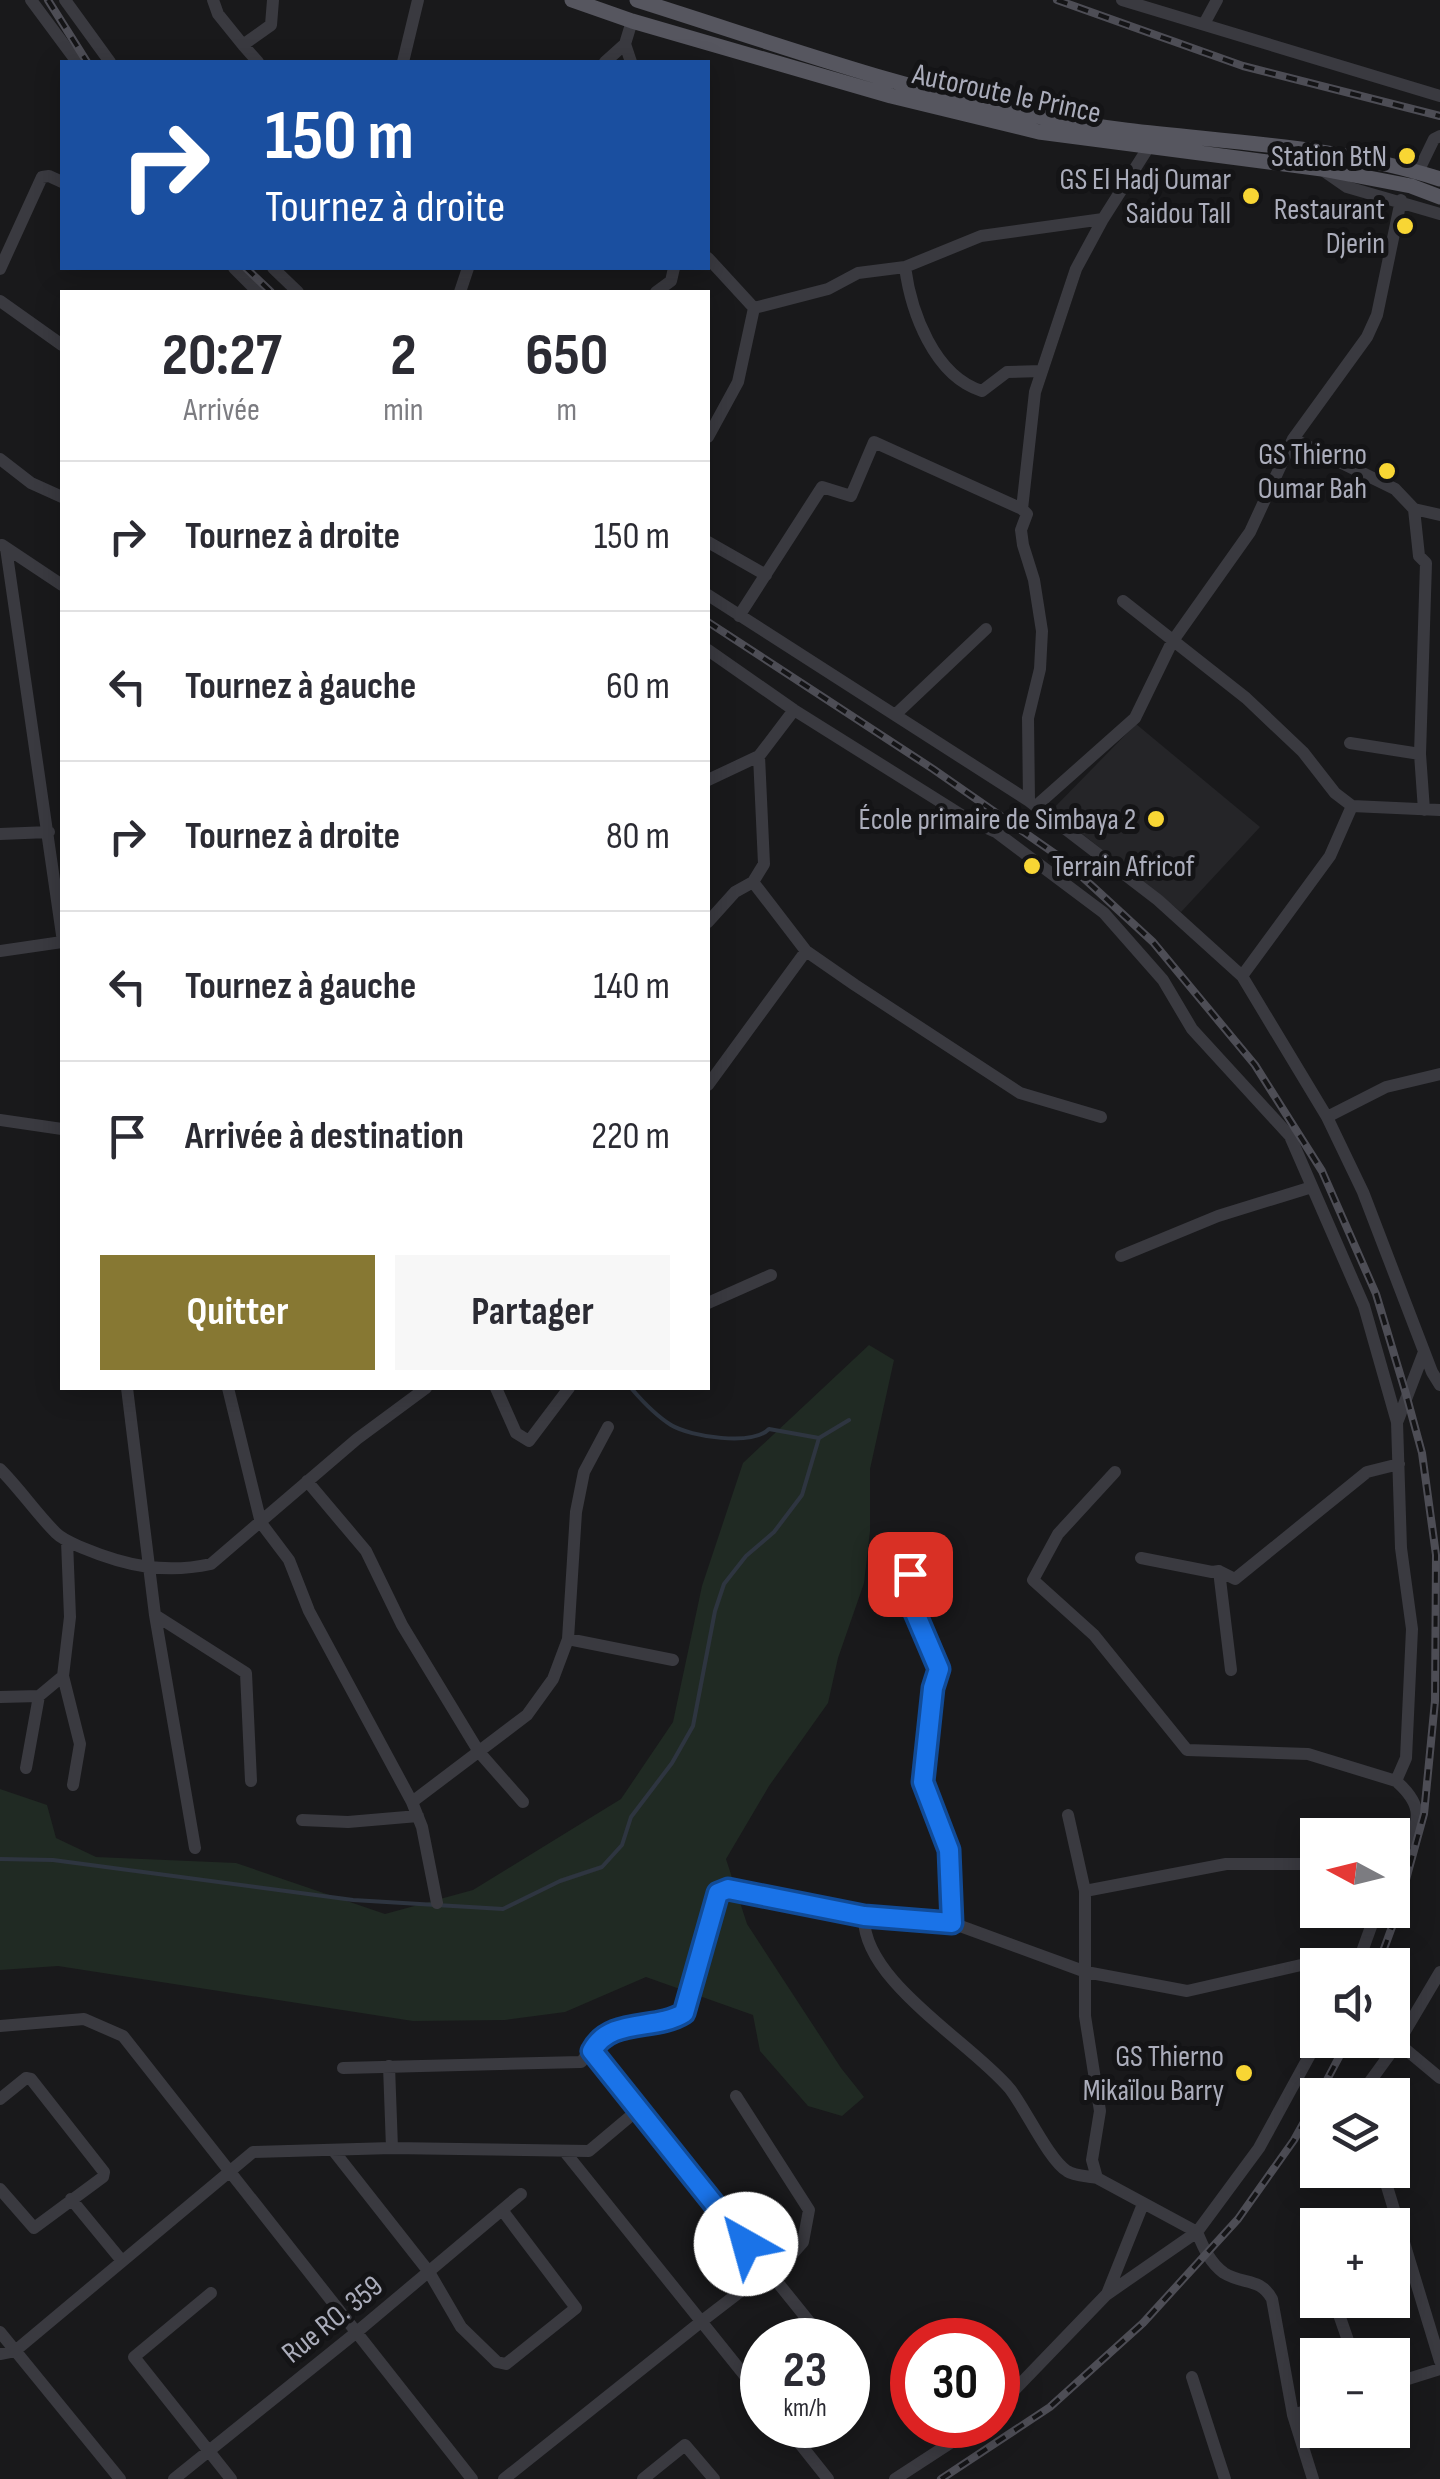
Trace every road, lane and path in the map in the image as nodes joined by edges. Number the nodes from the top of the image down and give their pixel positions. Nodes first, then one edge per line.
1 (31, 0) edge
2 (65, 0) edge
3 (213, 0) edge
4 (273, 0) edge
5 (418, 0) edge
6 (572, 0) edge
7 (637, 0) edge
8 (1122, 0) edge
9 (1217, 0) edge
10 (632, 21) junction
11 (1204, 24) junction
12 (244, 44) junction
13 (626, 44) junction
14 (76, 60) edge
15 (109, 60) edge
16 (256, 60) edge
17 (403, 60) edge
18 (607, 60) edge
19 (630, 60) edge
20 (1440, 96) edge
21 (1440, 136) edge
22 (1148, 148) junction
23 (1322, 169) junction
24 (1418, 172) junction
25 (1440, 179) edge
26 (60, 181) edge
27 (1440, 197) edge
28 (1401, 200) junction
29 (1440, 214) edge
30 (1102, 219) junction
31 (710, 260) edge
32 (905, 267) junction
33 (0, 269) edge
34 (236, 270) edge
35 (276, 270) edge
36 (674, 270) edge
37 (256, 290) edge
38 (296, 290) edge
39 (659, 290) edge
40 (0, 301) edge
41 (754, 308) junction
42 (60, 343) edge
43 (1042, 371) junction
44 (710, 433) edge
45 (1293, 440) junction
46 (0, 459) edge
47 (60, 496) edge
48 (1022, 509) junction
49 (1414, 509) junction
50 (1440, 515) edge
51 (710, 543) edge
52 (3, 546) edge
53 (766, 575) junction
54 (60, 584) edge
55 (710, 596) edge
56 (1123, 601) dead end
57 (740, 616) junction
58 (986, 629) dead end
59 (1172, 642) junction
60 (710, 651) edge
61 (794, 710) junction
62 (895, 715) junction
63 (1350, 743) dead end
64 (1420, 754) junction
65 (759, 756) junction
66 (710, 779) edge
67 (1032, 804) junction
68 (1352, 806) junction
69 (1424, 810) junction
70 (1440, 810) edge
71 (49, 832) junction
72 (0, 834) edge
73 (753, 882) junction
74 (710, 920) edge
75 (60, 923) edge
76 (60, 939) edge
77 (0, 951) edge
78 (806, 951) junction
79 (1242, 976) junction
80 (1440, 1074) edge
81 (710, 1082) edge
82 (1102, 1116) dead end
83 (1328, 1117) junction
84 (0, 1120) edge
85 (60, 1129) edge
86 (1312, 1187) junction
87 (1121, 1256) dead end
88 (772, 1275) dead end
89 (710, 1302) edge
90 (1424, 1352) junction
91 (1440, 1386) edge
92 (128, 1390) edge
93 (228, 1390) edge
94 (423, 1390) edge
95 (497, 1390) edge
96 (567, 1390) edge
97 (1397, 1422) junction
98 (608, 1426) dead end
99 (1399, 1464) junction
100 (0, 1468) edge
101 (1115, 1472) dead end
102 (307, 1481) junction
103 (261, 1523) junction
104 (67, 1541) junction
105 (1141, 1558) dead end
106 (152, 1568) junction
107 (1219, 1571) junction
108 (910, 1574) dead end
109 (156, 1615) junction
110 (568, 1639) junction
111 (673, 1660) dead end
112 (1231, 1670) dead end
113 (63, 1676) junction
114 (39, 1696) junction
115 (0, 1698) edge
116 (479, 1752) junction
117 (26, 1768) dead end
118 (251, 1781) dead end
119 (1396, 1781) junction
120 (73, 1785) dead end
121 (412, 1802) junction
122 (523, 1802) dead end
123 (1068, 1815) dead end
124 (418, 1816) junction
125 (302, 1820) dead end
126 (1410, 1840) edge
127 (196, 1848) dead end
128 (1300, 1863) edge
129 (1085, 1891) junction
130 (436, 1904) dead end
131 (864, 1916) junction
132 (952, 1923) junction
133 (1300, 1965) edge
134 (1086, 1972) junction
135 (1440, 1972) edge
136 (1410, 2022) edge
137 (0, 2026) edge
138 (592, 2051) junction
139 (1410, 2052) edge
140 (1308, 2058) edge
141 (389, 2066) junction
142 (343, 2068) dead end
143 (1440, 2078) edge
144 (736, 2096) dead end
145 (0, 2098) edge
146 (639, 2110) junction
147 (392, 2148) junction
148 (333, 2150) junction
149 (565, 2152) junction
150 (230, 2170) junction
151 (1096, 2178) junction
152 (1387, 2188) edge
153 (0, 2190) edge
154 (520, 2194) dead end
155 (70, 2199) junction
156 (1142, 2204) junction
157 (502, 2210) junction
158 (1198, 2232) junction
159 (122, 2261) junction
160 (767, 2271) junction
161 (428, 2272) junction
162 (211, 2293) dead end
163 (1106, 2296) junction
164 (806, 2318) edge
165 (702, 2321) junction
166 (0, 2332) edge
167 (358, 2332) junction
168 (15, 2352) junction
169 (0, 2354) edge
170 (1440, 2361) edge
171 (740, 2369) edge
172 (1440, 2369) edge
173 (1192, 2377) dead end
174 (1410, 2378) edge
175 (1020, 2384) edge
176 (1300, 2413) edge
177 (1293, 2415) junction
178 (803, 2448) edge
179 (943, 2448) edge
180 (209, 2451) junction
181 (120, 2479) edge
182 (174, 2479) edge
183 (231, 2479) edge
184 (472, 2479) edge
185 (504, 2479) edge
186 (643, 2479) edge
187 (714, 2479) edge
188 (828, 2479) edge
189 (895, 2479) edge
190 (1226, 2479) edge
191 (1313, 2479) edge

1 - 14 street
2 - 15 street
3 - 12 street
4 - 12 street
5 - 17 street
6 - 10 main road, Autoroute le Prince
7 - 24 main road, Autoroute le Prince
8 - 11 street
9 - 11 street
10 - 13 street
10 - 22 main road, Autoroute le Prince
11 - 20 street
12 - 16 street
13 - 18 street
13 - 19 street
21 - 24 street
22 - 23 main road, Autoroute le Prince
22 - 30 street
23 - 27 main road, Autoroute le Prince
23 - 28 street
24 - 25 main road, Autoroute le Prince
26 - 33 street
28 - 29 street
28 - 45 street
30 - 32 street
30 - 43 street
31 - 41 street
32 - 41 street
32 - 43 street
34 - 37 street
35 - 38 street
36 - 39 street
40 - 42 street
41 - 44 street
43 - 48 street
45 - 49 street
45 - 59 street
46 - 47 street
48 - 53 street
48 - 67 street
49 - 50 street
49 - 64 street
51 - 53 street
52 - 54 street
52 - 71 street
53 - 57 street
55 - 57 street
56 - 59 street
57 - 62 street
58 - 62 street
59 - 67 street
59 - 68 street
60 - 61 street
61 - 65 street
61 - 86 street
62 - 67 street
63 - 64 street
64 - 69 street
65 - 66 street
65 - 73 street
67 - 79 street
68 - 69 street
68 - 79 street
69 - 70 street
71 - 72 street
71 - 75 street
73 - 74 street
73 - 78 street
76 - 77 street
78 - 81 street
78 - 82 street
79 - 83 street
80 - 83 street
83 - 90 street
84 - 85 street
86 - 87 street
86 - 97 street
88 - 89 street
90 - 91 street
90 - 97 street
92 - 106 street
93 - 103 street
94 - 102 street
95 - 96 street
97 - 99 street
98 - 110 street
99 - 107 street
99 - 119 street
100 - 104 street
101 - 119 street
102 - 103 street
102 - 116 street
103 - 106 street
103 - 121 street
104 - 106 street
104 - 113 street
105 - 107 street
106 - 109 street
107 - 112 street
108 - 132 street
109 - 118 street
109 - 127 street
110 - 111 street
110 - 116 street
113 - 114 street
113 - 120 street
114 - 115 street
114 - 117 street
116 - 121 street
116 - 122 street
119 - 126 street
121 - 124 street
123 - 129 street
124 - 125 street
124 - 130 street
128 - 129 street
129 - 134 street
131 - 132 street
131 - 138 street
131 - 151 street
132 - 134 street
133 - 134 street
134 - 151 street
135 - 136 street
137 - 150 street
138 - 141 street
138 - 146 street
139 - 143 street
140 - 158 street
141 - 142 street
141 - 147 street
144 - 160 street
145 - 155 street
146 - 149 street
146 - 160 street
147 - 148 street
147 - 149 street
148 - 150 street
148 - 161 street
149 - 165 street
150 - 159 street
150 - 167 street
151 - 156 street
152 - 170 street
153 - 155 street
154 - 157 street, Rue RO. 359
155 - 159 street
156 - 158 street
156 - 163 street
157 - 161 street, Rue RO. 359
157 - 161 street
158 - 163 street
158 - 177 street
159 - 168 street
160 - 164 street
160 - 165 street
161 - 167 street, Rue RO. 359
162 - 180 street
163 - 175 street
165 - 171 street
165 - 185 street
166 - 168 street
167 - 180 street, Rue RO. 359
167 - 184 street
168 - 169 street
168 - 181 street
172 - 174 street
173 - 190 street
176 - 177 street
177 - 191 street
178 - 188 street
179 - 189 street
180 - 182 street, Rue RO. 359
180 - 183 street
186 - 187 street

